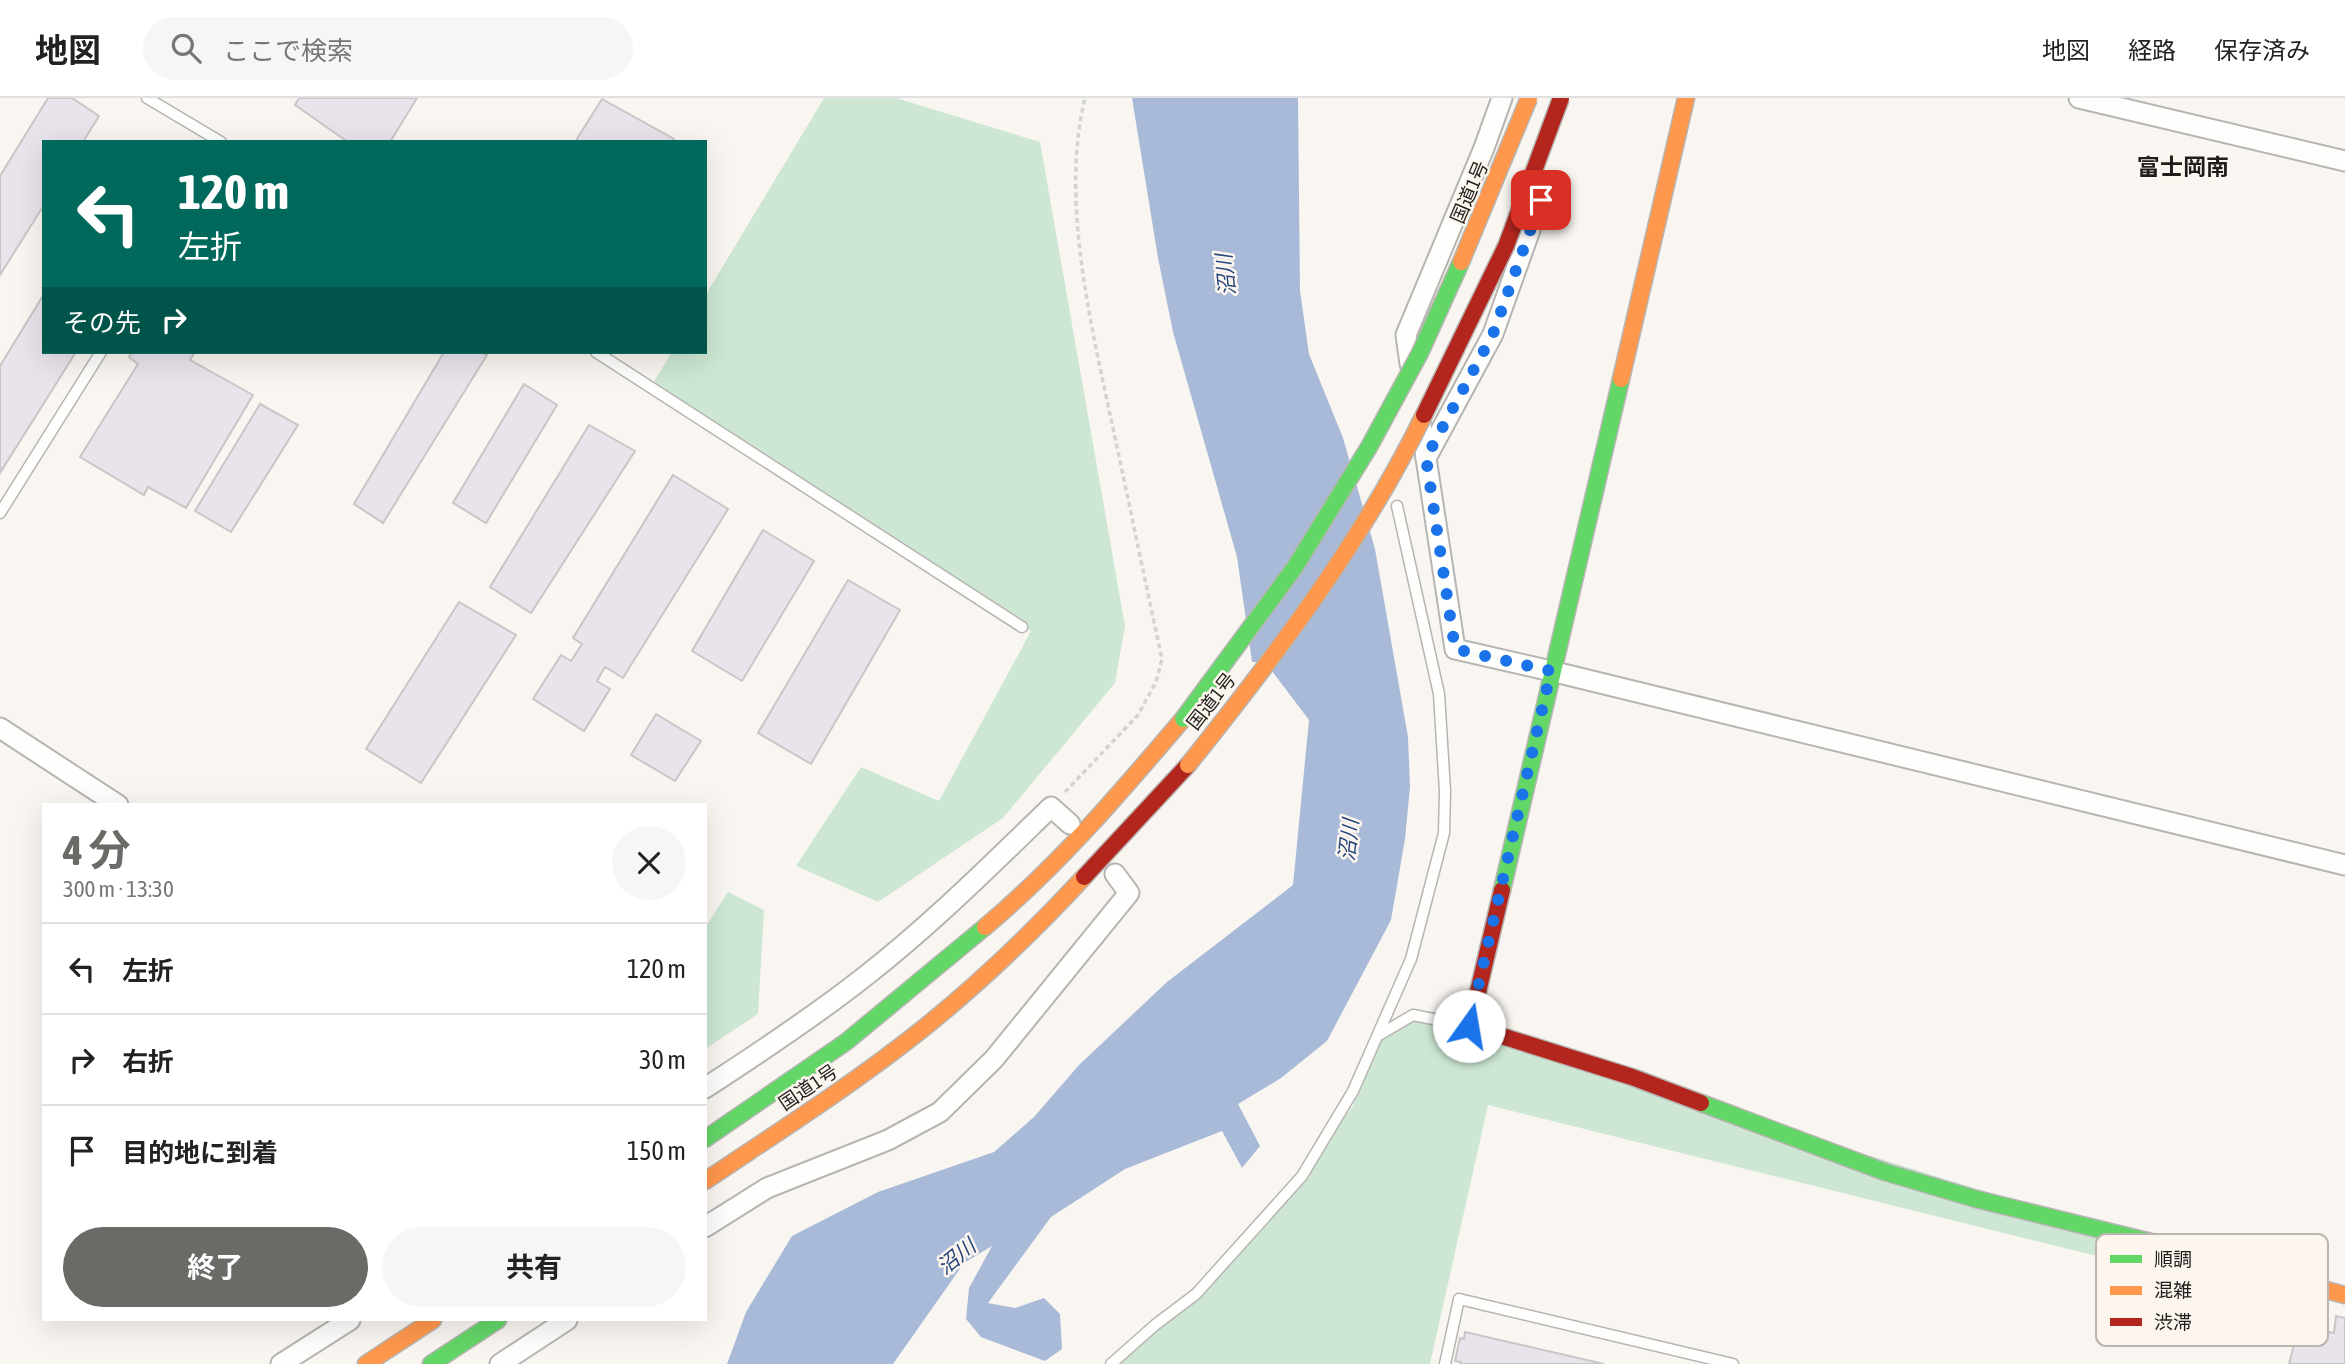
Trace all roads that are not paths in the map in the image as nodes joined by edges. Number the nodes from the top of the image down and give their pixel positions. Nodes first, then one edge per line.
1 (147, 98) edge
2 (1502, 98) edge
3 (1529, 98) edge
4 (1561, 98) edge
5 (1577, 98) edge
6 (1686, 98) edge
7 (2079, 98) edge
8 (218, 140) edge
9 (2345, 161) edge
10 (100, 354) edge
11 (599, 354) edge
12 (1426, 458) junction
13 (1397, 506) dead end
14 (0, 513) edge
15 (1022, 627) dead end
16 (1551, 671) junction
17 (0, 728) edge
18 (115, 803) edge
19 (1070, 824) dead end
20 (2345, 865) edge
21 (1115, 874) dead end
22 (1469, 1026) junction
23 (1378, 1035) junction
24 (707, 1087) edge
25 (707, 1138) edge
26 (707, 1180) edge
27 (707, 1226) edge
28 (2117, 1234) edge
29 (2328, 1290) edge
30 (2345, 1295) edge
31 (348, 1321) edge
32 (431, 1321) edge
33 (496, 1321) edge
34 (565, 1321) edge
35 (281, 1364) edge
36 (366, 1364) edge
37 (431, 1364) edge
38 (500, 1364) edge
39 (1111, 1364) edge
40 (1445, 1364) edge
41 (1733, 1364) edge

1 - 8 lane
2 - 12 street
3 - 25 main road, 国道1号, bridge
4 - 26 main road, 国道1号, bridge
5 - 12 street
6 - 16 main road
7 - 9 street
10 - 14 lane
11 - 15 lane
12 - 16 street
13 - 23 lane
16 - 20 street
16 - 22 main road
17 - 18 street
19 - 24 street
21 - 27 street
22 - 23 lane
22 - 28 main road
23 - 39 lane
29 - 30 main road
31 - 35 street
32 - 36 main road
33 - 37 main road
34 - 38 street
40 - 41 lane

